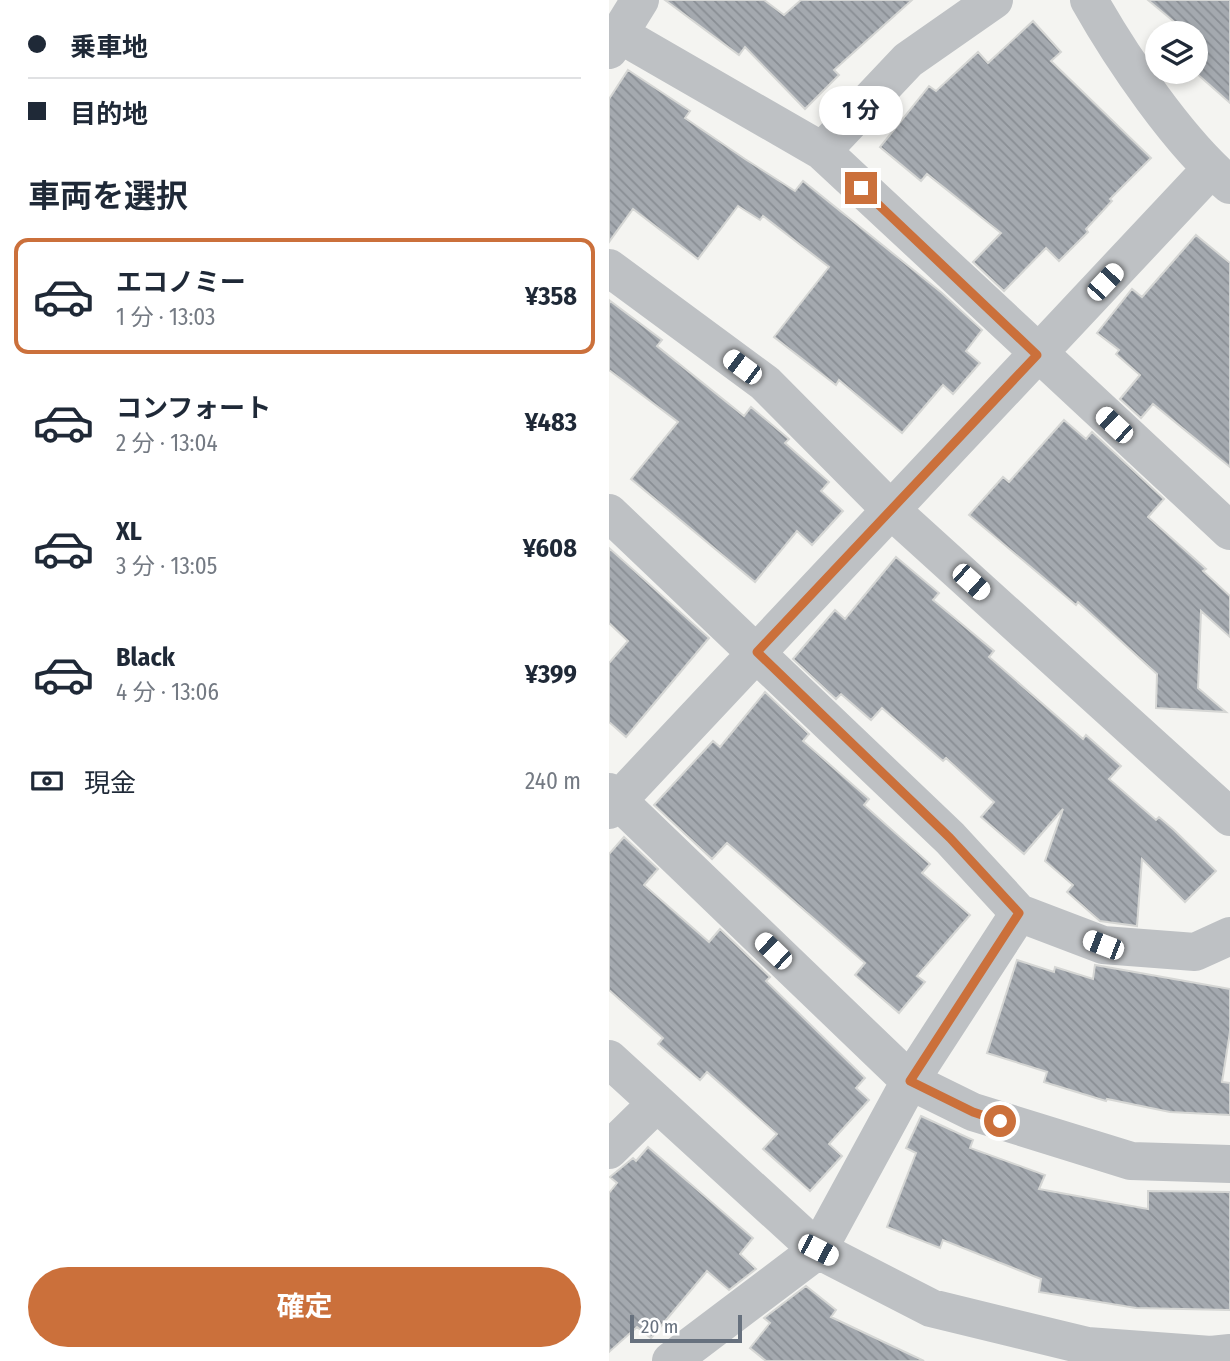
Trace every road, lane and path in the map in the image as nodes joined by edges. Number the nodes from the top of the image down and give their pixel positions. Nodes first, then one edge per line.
1 (640, 0) edge
2 (994, 0) edge
3 (1089, 0) edge
4 (614, 42) edge
5 (822, 151) junction
6 (1220, 177) edge
7 (609, 268) edge
8 (1037, 355) junction
9 (891, 510) junction
10 (609, 513) edge
11 (1230, 531) edge
12 (757, 652) junction
13 (612, 801) edge
14 (1230, 817) edge
15 (1019, 913) junction
16 (1230, 936) edge
17 (609, 1059) edge
18 (910, 1081) junction
19 (657, 1103) junction
20 (609, 1150) edge
21 (1230, 1164) edge
22 (818, 1250) junction
23 (1230, 1353) edge
24 (671, 1361) edge

1 - 4 street
2 - 5 street
3 - 6 street
4 - 5 street
5 - 8 street
6 - 8 street
7 - 9 street
8 - 9 street
8 - 11 street
9 - 12 street
9 - 14 street
10 - 12 street
12 - 13 street
12 - 15 street
13 - 18 street
15 - 16 street
15 - 18 street
17 - 19 street
18 - 21 street
18 - 22 street
19 - 20 street
19 - 22 street
22 - 23 street
22 - 24 street

